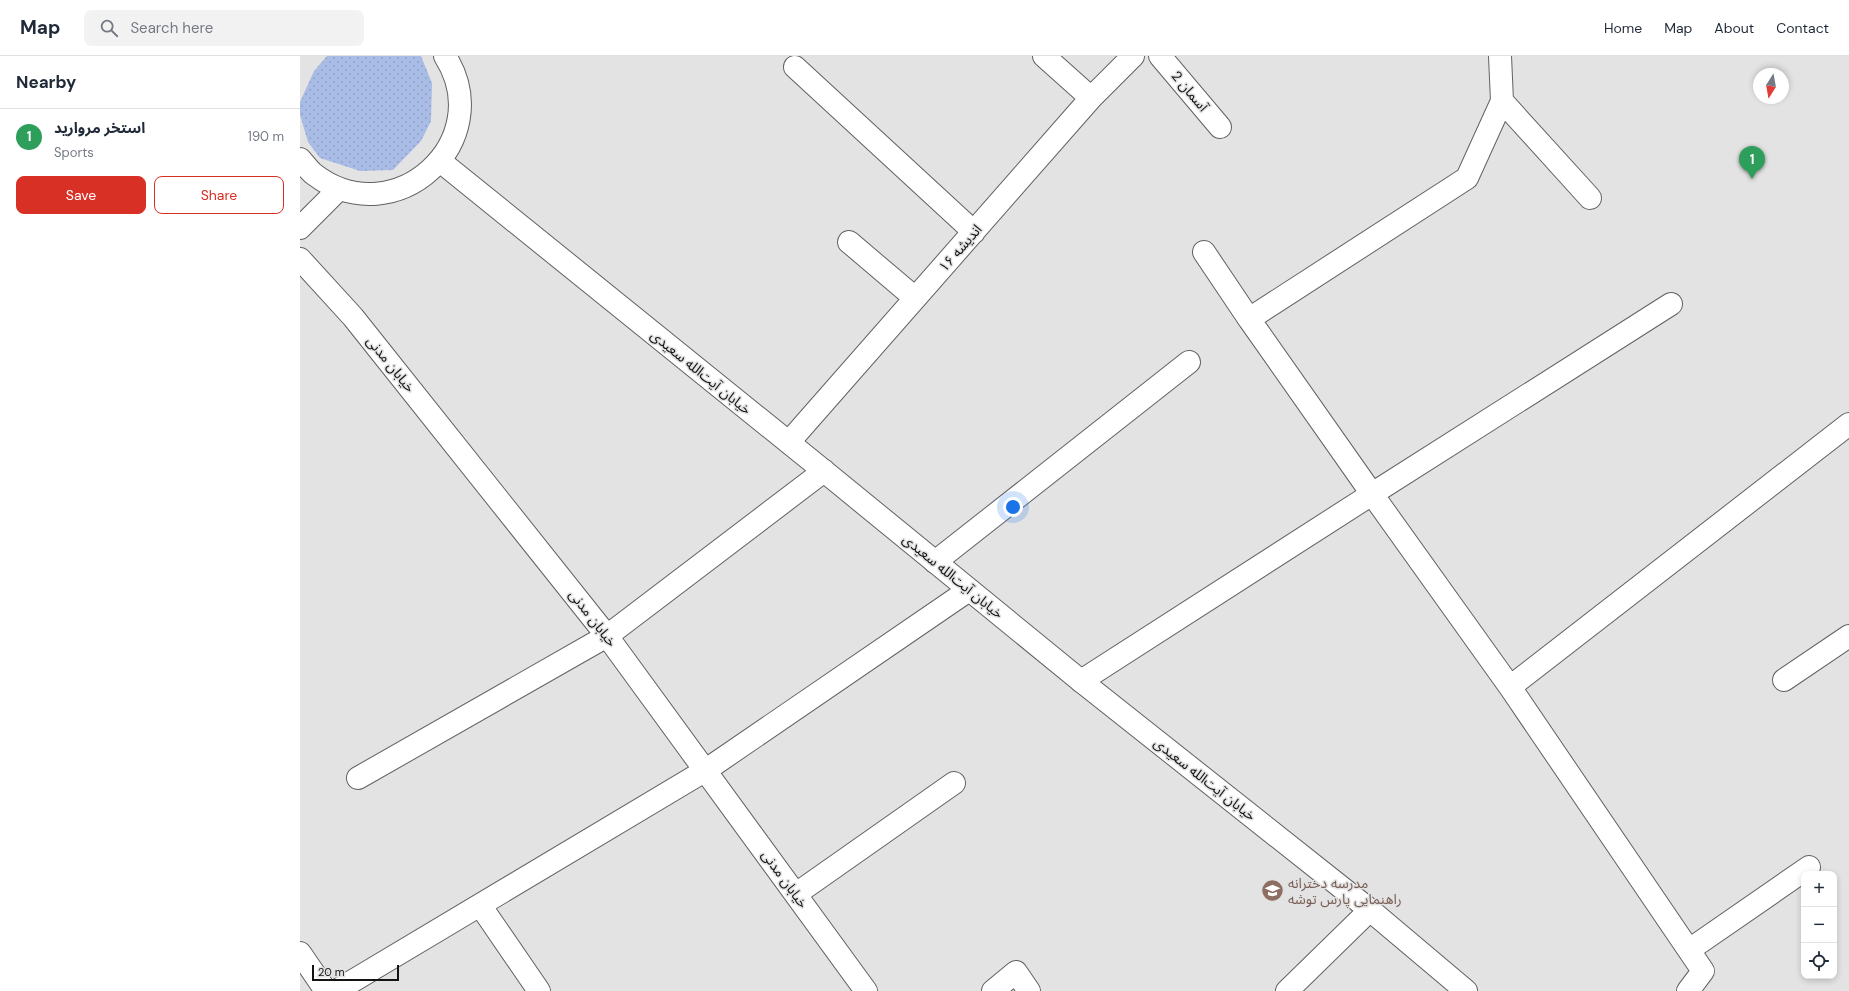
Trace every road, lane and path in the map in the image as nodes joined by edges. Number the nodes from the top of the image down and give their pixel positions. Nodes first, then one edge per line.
1 (446, 56) edge
2 (1044, 56) edge
3 (1133, 56) edge
4 (1160, 56) edge
5 (1500, 56) edge
6 (795, 67) dead end
7 (1091, 98) junction
8 (1502, 101) junction
9 (1220, 127) dead end
10 (300, 159) edge
11 (440, 161) junction
12 (340, 189) junction
13 (1590, 198) dead end
14 (300, 228) edge
15 (974, 232) junction
16 (849, 242) dead end
17 (1204, 252) dead end
18 (300, 259) edge
19 (915, 298) junction
20 (1671, 304) dead end
21 (1249, 319) junction
22 (1189, 362) dead end
23 (1849, 424) edge
24 (789, 442) junction
25 (824, 471) junction
26 (1372, 494) junction
27 (935, 562) junction
28 (969, 590) junction
29 (607, 636) junction
30 (1849, 636) edge
31 (1784, 680) dead end
32 (1081, 681) junction
33 (1510, 687) junction
34 (706, 770) junction
35 (358, 778) dead end
36 (954, 783) dead end
37 (1809, 867) dead end
38 (796, 894) junction
39 (480, 905) junction
40 (1370, 910) junction
41 (1689, 950) junction
42 (300, 953) edge
43 (326, 991) edge
44 (336, 991) edge
45 (539, 991) edge
46 (866, 991) edge
47 (993, 991) edge
48 (1029, 991) edge
49 (1287, 991) edge
50 (1466, 991) edge
51 (1688, 991) edge

1 - 11 street
2 - 7 street
3 - 7 street, اندیشه ۱۶
4 - 9 street, آسمان 2
5 - 8 street
6 - 15 street
7 - 15 street, اندیشه ۱۶
8 - 13 street
8 - 21 street
10 - 12 street
11 - 12 street
11 - 24 street, خیابان آیت‌الله سعیدی
12 - 14 street
15 - 19 street, اندیشه ۱۶
16 - 19 street
17 - 21 street
18 - 29 street, خیابان مدنی
19 - 24 street, اندیشه ۱۶
20 - 26 street
21 - 26 street
22 - 27 street
23 - 33 street
24 - 25 street, خیابان آیت‌الله سعیدی
25 - 27 street, خیابان آیت‌الله سعیدی
25 - 29 street
26 - 32 street
26 - 33 street
27 - 28 street, خیابان آیت‌الله سعیدی
28 - 32 street, خیابان آیت‌الله سعیدی
28 - 34 street
29 - 34 street, خیابان مدنی
29 - 35 street
30 - 31 street
32 - 40 street, خیابان آیت‌الله سعیدی
33 - 41 street
34 - 38 street, خیابان مدنی
34 - 39 street
36 - 38 street
37 - 41 street
38 - 46 street, خیابان مدنی
39 - 44 street
39 - 45 street
40 - 49 street
40 - 50 street, خیابان آیت‌الله سعیدی
41 - 51 street
42 - 43 street
47 - 48 street

